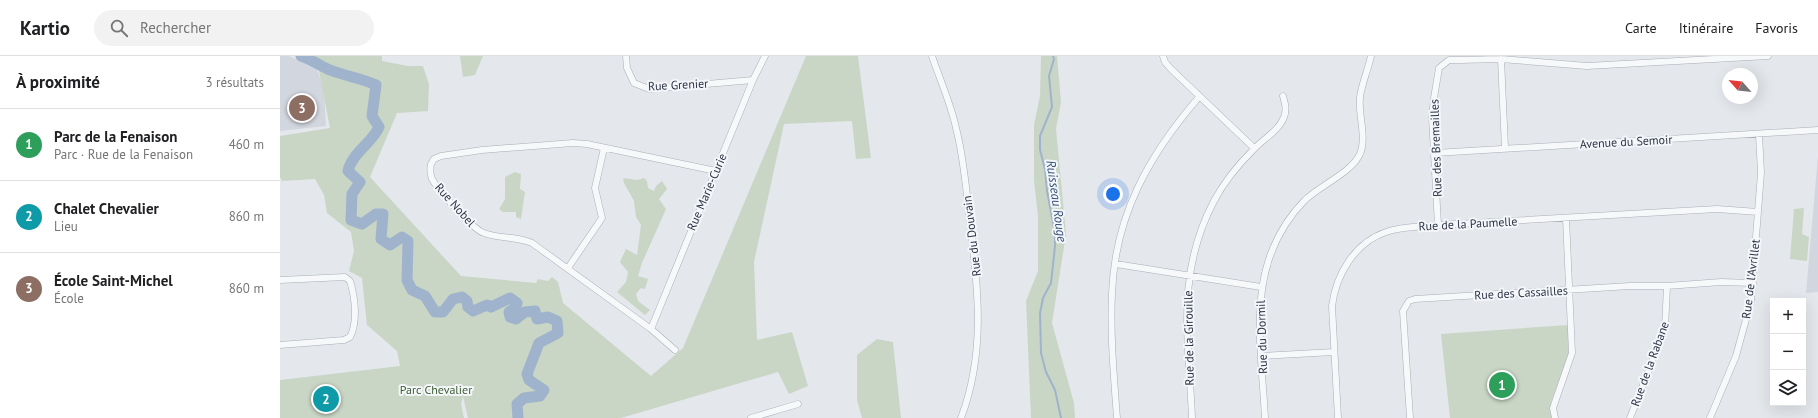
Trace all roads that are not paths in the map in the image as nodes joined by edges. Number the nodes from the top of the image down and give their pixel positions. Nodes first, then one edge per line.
1 (626, 56) edge
2 (765, 56) edge
3 (932, 56) edge
4 (1164, 56) edge
5 (1370, 56) edge
6 (1768, 56) edge
7 (1501, 58) junction
8 (753, 80) junction
9 (1283, 96) dead end
10 (1199, 97) junction
11 (1818, 130) edge
12 (1759, 135) junction
13 (604, 148) junction
14 (1254, 148) junction
15 (1505, 148) junction
16 (1435, 153) junction
17 (716, 171) junction
18 (1758, 212) junction
19 (1566, 218) junction
20 (1438, 226) junction
21 (1116, 264) junction
22 (568, 268) junction
23 (1189, 276) junction
24 (280, 280) edge
25 (1753, 284) junction
26 (1667, 286) junction
27 (1261, 287) junction
28 (1570, 290) junction
29 (651, 329) junction
30 (280, 345) edge
31 (676, 350) dead end
32 (1334, 352) junction
33 (1262, 356) junction
34 (798, 404) dead end
35 (775, 411) junction
36 (751, 418) edge
37 (777, 418) edge
38 (961, 418) edge
39 (1117, 418) edge
40 (1192, 418) edge
41 (1265, 418) edge
42 (1338, 418) edge
43 (1410, 418) edge
44 (1555, 418) edge
45 (1630, 418) edge
46 (1710, 418) edge

1 - 8 street, Rue Grenier
2 - 8 street, Rue Marie-Curie
3 - 38 street, Rue du Douvain
4 - 10 street
5 - 27 street, Rue du Dormil
6 - 7 street, Rue des Bremailles
7 - 15 street
7 - 16 street, Rue des Bremailles
8 - 17 street, Rue Marie-Curie
9 - 14 street, Rue de la Girouille
10 - 14 street
10 - 21 street
11 - 12 street, Avenue du Semoir
12 - 15 street, Avenue du Semoir
12 - 18 street, Rue de l'Avrillet
13 - 17 street, Rue Nobel
13 - 22 street
13 - 22 street, Rue Nobel
14 - 23 street, Rue de la Girouille
15 - 16 street, Avenue du Semoir
16 - 20 street, Rue des Bremailles
17 - 29 street, Rue Marie-Curie
18 - 19 street, Rue de la Paumelle
18 - 25 street, Rue de l'Avrillet
19 - 20 street, Rue de la Paumelle
19 - 28 street
20 - 32 street, Rue de la Paumelle
21 - 23 street
21 - 39 street
22 - 29 street, Rue Nobel
23 - 27 street
23 - 40 street, Rue de la Girouille
24 - 30 street
25 - 26 street, Rue des Cassailles
25 - 46 street, Rue de l'Avrillet
26 - 28 street, Rue des Cassailles
26 - 45 street, Rue de la Rabane
27 - 33 street, Rue du Dormil
28 - 43 street, Rue des Cassailles
28 - 44 street
29 - 31 street, Rue Nobel
32 - 33 street
32 - 42 street, Rue de la Paumelle
33 - 41 street, Rue du Dormil
34 - 35 street
35 - 36 street
35 - 37 street

